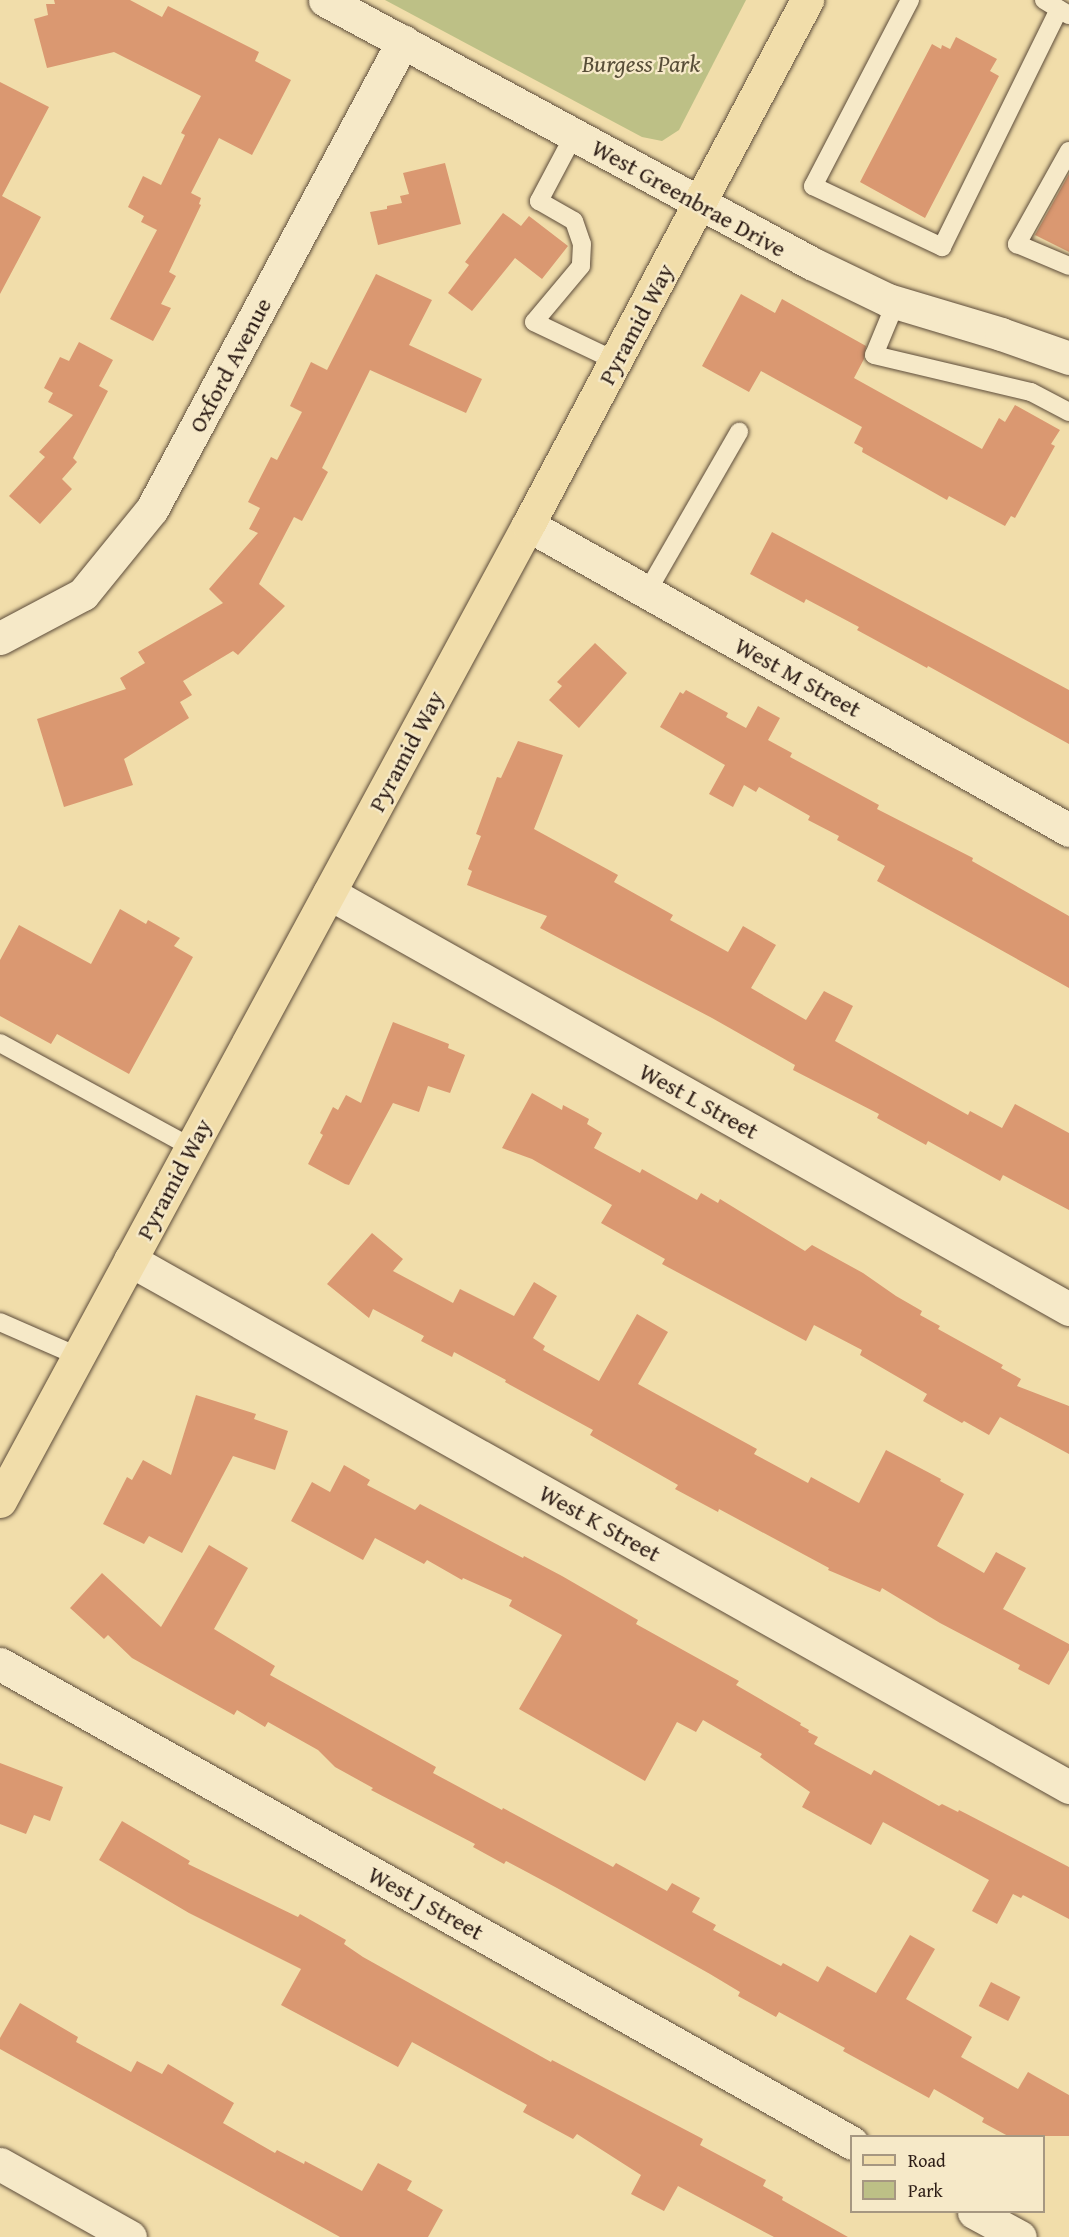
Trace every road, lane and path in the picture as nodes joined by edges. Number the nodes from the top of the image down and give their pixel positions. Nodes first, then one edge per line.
1 (325, 0) edge
2 (807, 0) edge
3 (910, 0) edge
4 (1057, 8) edge
5 (403, 40) junction
6 (574, 135) junction
7 (1069, 151) edge
8 (700, 205) junction
9 (1069, 266) edge
10 (896, 302) junction
11 (1069, 358) edge
12 (616, 361) junction
13 (1069, 412) edge
14 (739, 432) dead end
15 (528, 525) junction
16 (647, 592) junction
17 (0, 638) edge
18 (1069, 830) edge
19 (329, 893) junction
20 (0, 1043) edge
21 (191, 1147) junction
22 (130, 1260) junction
23 (1069, 1309) edge
24 (0, 1322) edge
25 (78, 1356) junction
26 (0, 1501) edge
27 (0, 1664) edge
28 (1069, 1787) edge
29 (850, 2142) edge
30 (0, 2164) edge
31 (978, 2213) edge
32 (130, 2237) edge
33 (1020, 2237) edge

1 - 5 street, West Greenbrae Drive
2 - 8 main road, Pyramid Way
3 - 4 lane
5 - 6 street, West Greenbrae Drive
5 - 17 street, Oxford Avenue
6 - 8 street, West Greenbrae Drive
6 - 12 lane
7 - 9 lane
8 - 10 street, West Greenbrae Drive
8 - 12 main road, Pyramid Way
10 - 11 street, West Greenbrae Drive
10 - 13 lane
12 - 15 main road, Pyramid Way
14 - 16 lane
15 - 16 street, West M Street
15 - 19 main road, Pyramid Way
16 - 18 street, West M Street
19 - 21 main road, Pyramid Way
19 - 23 street, West L Street
20 - 21 lane
21 - 22 main road, Pyramid Way
22 - 25 main road, Pyramid Way
22 - 28 street, West K Street
24 - 25 lane
25 - 26 main road, Pyramid Way
27 - 29 street, West J Street
30 - 32 street
31 - 33 street

